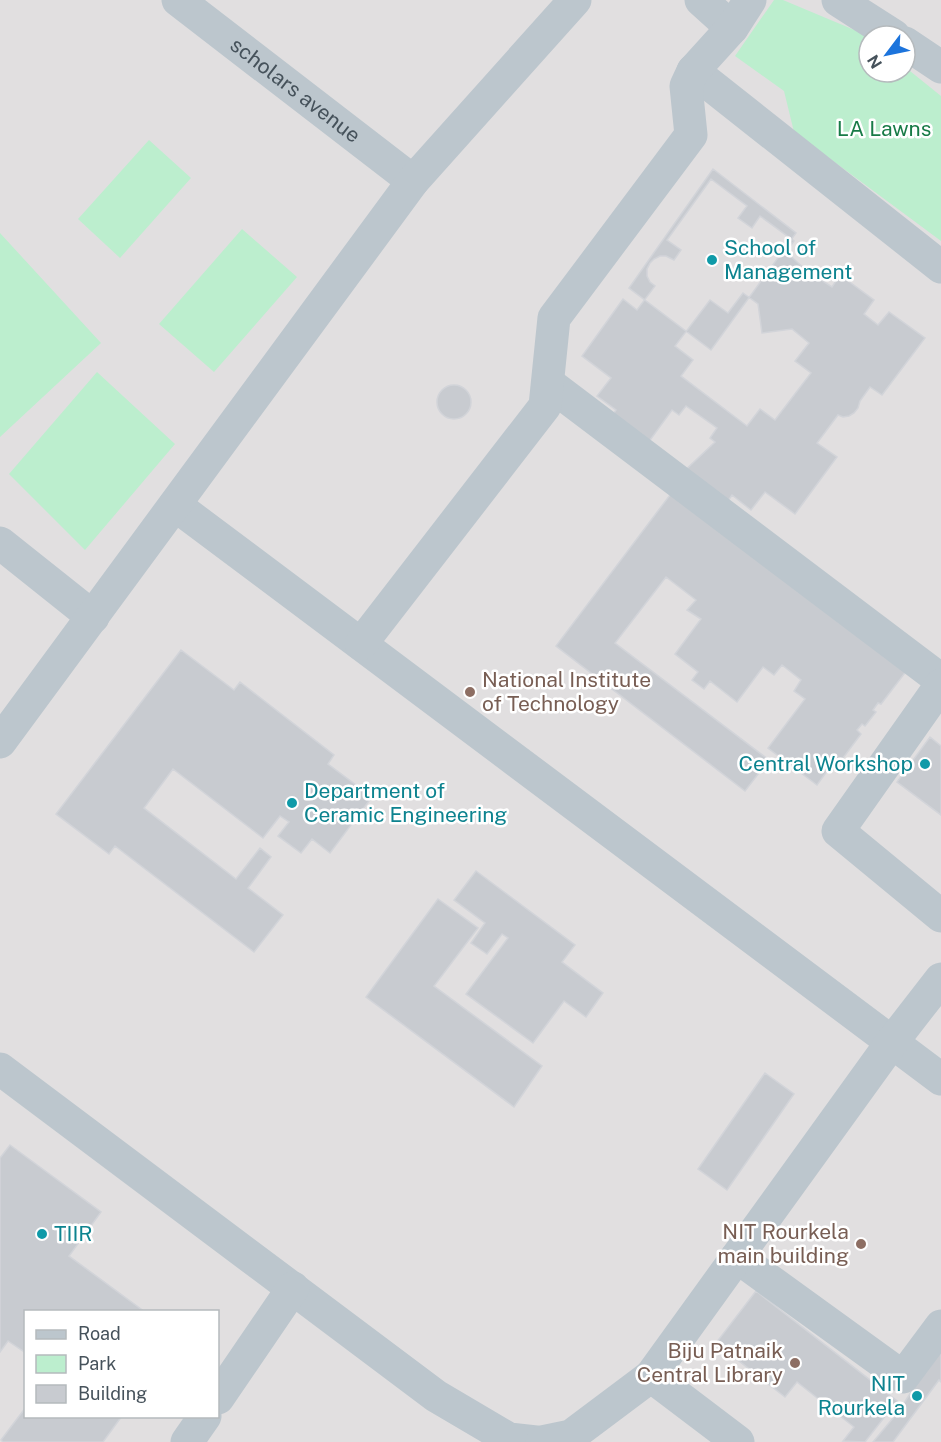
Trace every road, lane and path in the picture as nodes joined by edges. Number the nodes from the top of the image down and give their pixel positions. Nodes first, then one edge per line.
1 (178, 0) edge
2 (575, 0) edge
3 (701, 0) edge
4 (750, 0) edge
5 (838, 0) edge
6 (875, 24) edge
7 (732, 28) junction
8 (917, 51) edge
9 (941, 67) edge
10 (693, 70) junction
11 (413, 181) junction
12 (941, 267) edge
13 (548, 383) junction
14 (175, 505) junction
15 (0, 543) edge
16 (93, 617) junction
17 (361, 644) junction
18 (941, 682) edge
19 (0, 742) edge
20 (941, 916) edge
21 (941, 979) edge
22 (892, 1042) junction
23 (0, 1069) edge
24 (941, 1079) edge
25 (737, 1257) junction
26 (293, 1288) junction
27 (941, 1326) edge
28 (651, 1376) junction
29 (219, 1397) edge
30 (204, 1418) edge
31 (188, 1442) edge
32 (536, 1442) edge
33 (542, 1442) edge
34 (738, 1442) edge

1 - 11 street, scholars avenue
2 - 11 street
3 - 7 street
4 - 7 street
5 - 6 street
7 - 10 street
8 - 9 street
10 - 12 street
10 - 13 street
11 - 14 street
13 - 17 street
13 - 18 street
14 - 16 street
14 - 17 street
15 - 16 street
16 - 19 street
17 - 22 street
18 - 20 street
21 - 22 street
22 - 24 street
22 - 25 street
23 - 26 street
25 - 27 street
25 - 28 street
26 - 29 street
26 - 32 street
28 - 33 street
28 - 34 street
30 - 31 street

